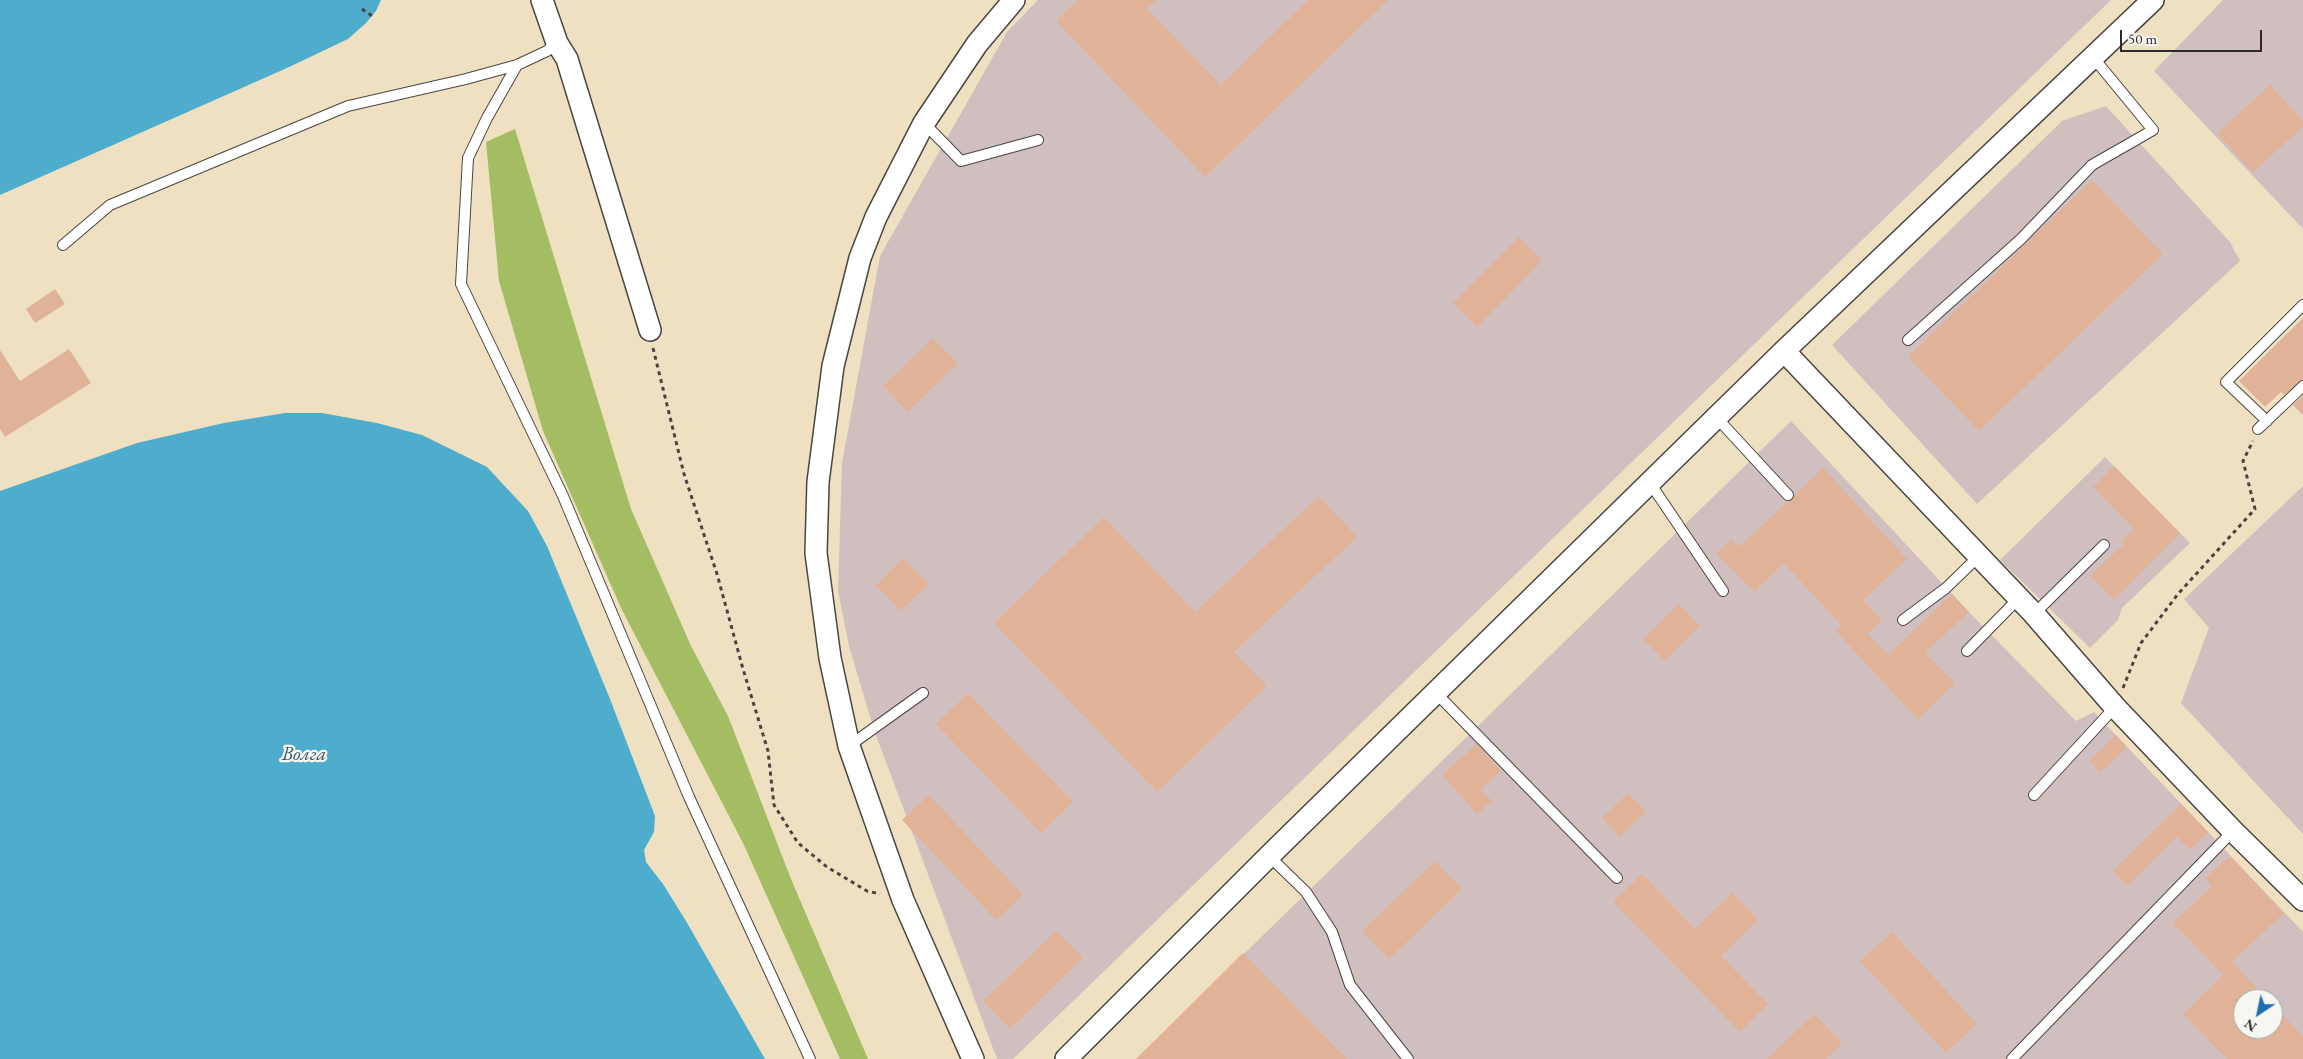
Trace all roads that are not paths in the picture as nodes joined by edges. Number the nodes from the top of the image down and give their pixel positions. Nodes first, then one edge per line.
1 (542, 0) edge
2 (1014, 0) edge
3 (2153, 0) edge
4 (557, 43) junction
5 (2092, 56) junction
6 (517, 65) junction
7 (924, 123) junction
8 (1038, 140) dead end
9 (63, 244) dead end
10 (2303, 305) edge
11 (650, 330) road end
12 (1908, 340) dead end
13 (1784, 351) junction
14 (2303, 386) edge
15 (1716, 417) junction
16 (2267, 421) junction
17 (2258, 429) road end
18 (1650, 482) junction
19 (1788, 496) dead end
20 (2104, 545) dead end
21 (1979, 556) junction
22 (1723, 591) dead end
23 (2019, 598) junction
24 (2034, 614) junction
25 (1902, 620) dead end
26 (1967, 651) dead end
27 (923, 693) dead end
28 (1436, 693) junction
29 (2115, 707) junction
30 (849, 746) junction
31 (2034, 796) dead end
32 (2233, 831) junction
33 (1269, 856) junction
34 (1617, 878) dead end
35 (2303, 900) edge
36 (810, 1059) edge
37 (973, 1059) edge
38 (1066, 1059) edge
39 (1408, 1059) edge
40 (2012, 1059) edge

1 - 4 street
2 - 7 street
3 - 5 street
4 - 6 lane
4 - 11 street
5 - 12 lane
5 - 13 street
6 - 9 lane
6 - 36 lane
7 - 8 lane
7 - 30 street
10 - 16 lane
13 - 15 street
13 - 21 street
14 - 16 lane
15 - 18 street
15 - 19 lane
16 - 17 lane
18 - 22 lane
18 - 28 street
20 - 24 lane
21 - 23 street
21 - 25 lane
23 - 24 street
23 - 26 lane
24 - 29 street
27 - 30 lane
28 - 33 street
28 - 34 lane
29 - 31 lane
29 - 32 street
30 - 37 street
32 - 35 street
32 - 40 lane
33 - 38 street
33 - 39 lane

